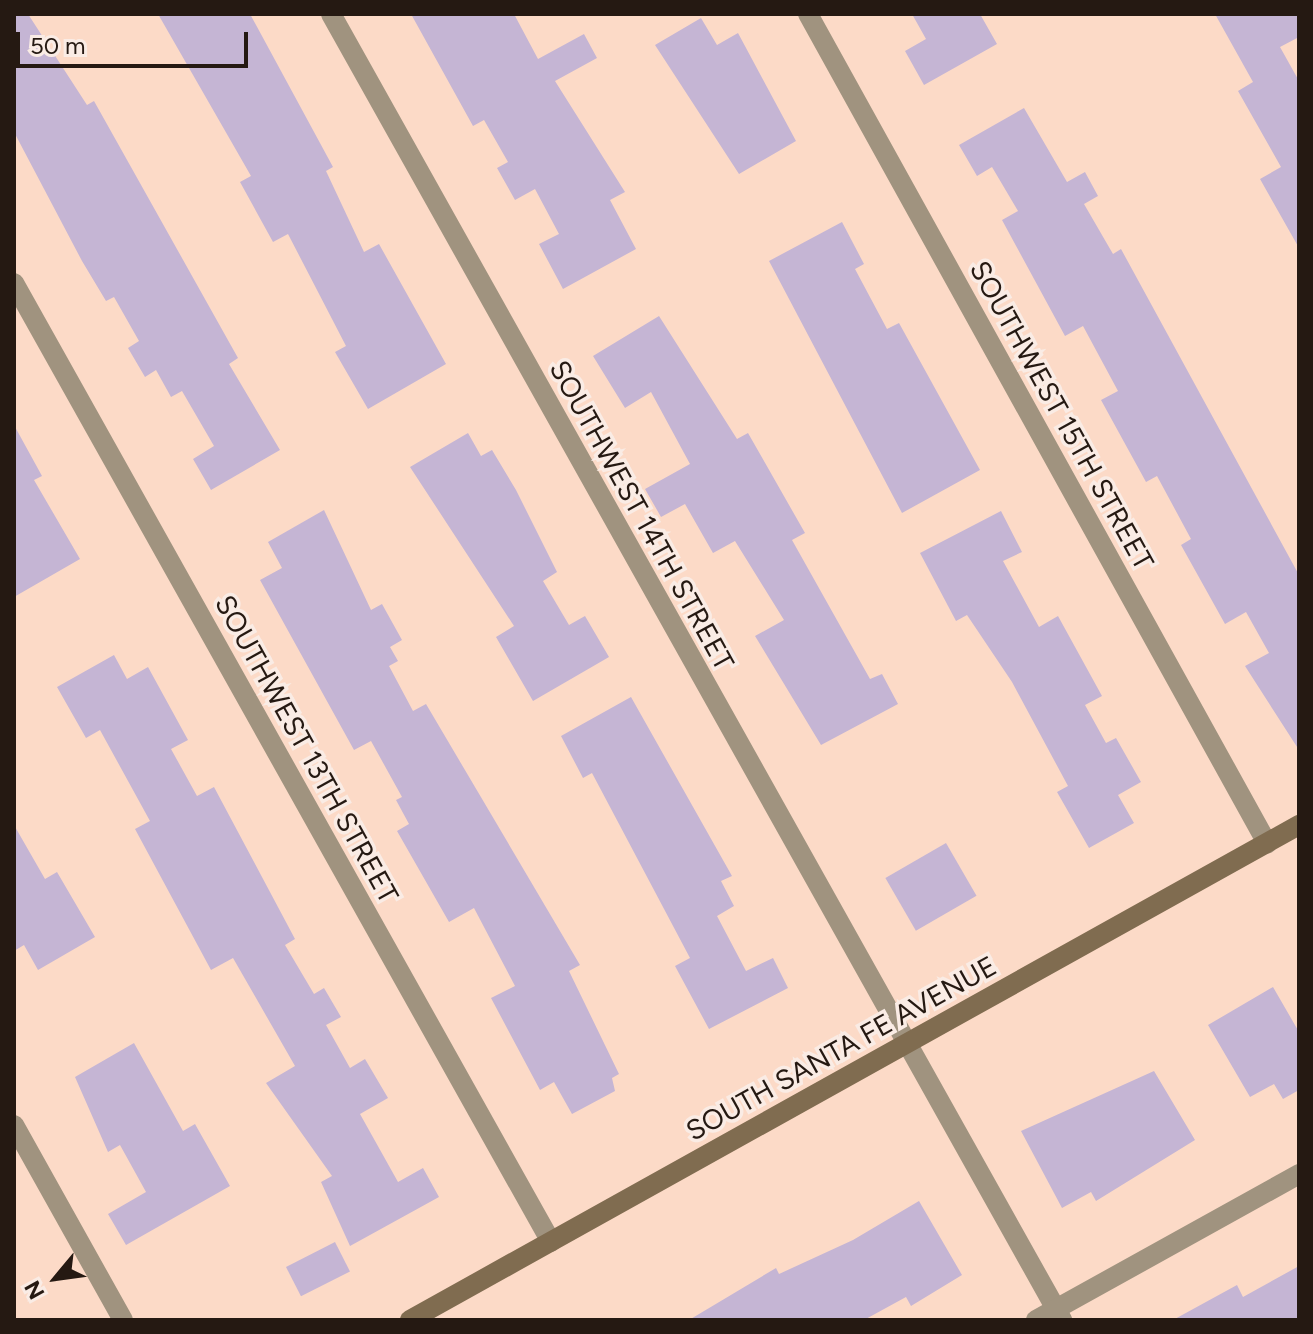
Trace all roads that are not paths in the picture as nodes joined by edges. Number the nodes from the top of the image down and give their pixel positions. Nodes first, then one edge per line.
1 (331, 14) edge
2 (808, 14) edge
3 (14, 283) edge
4 (1299, 825) edge
5 (1267, 843) junction
6 (905, 1043) junction
7 (14, 1125) edge
8 (1299, 1174) edge
9 (551, 1242) junction
10 (1059, 1315) edge
11 (123, 1320) edge
12 (410, 1320) edge
13 (1036, 1320) edge

1 - 6 street, SOUTHWEST 14TH STREET
2 - 5 street, SOUTHWEST 15TH STREET
3 - 9 street, SOUTHWEST 13TH STREET
4 - 5 main road, SOUTH SANTA FE AVENUE
5 - 6 main road, SOUTH SANTA FE AVENUE
6 - 9 main road, SOUTH SANTA FE AVENUE
6 - 10 street, SOUTHWEST 14TH STREET
7 - 11 street
8 - 10 street
9 - 12 main road, SOUTH SANTA FE AVENUE
10 - 13 street

